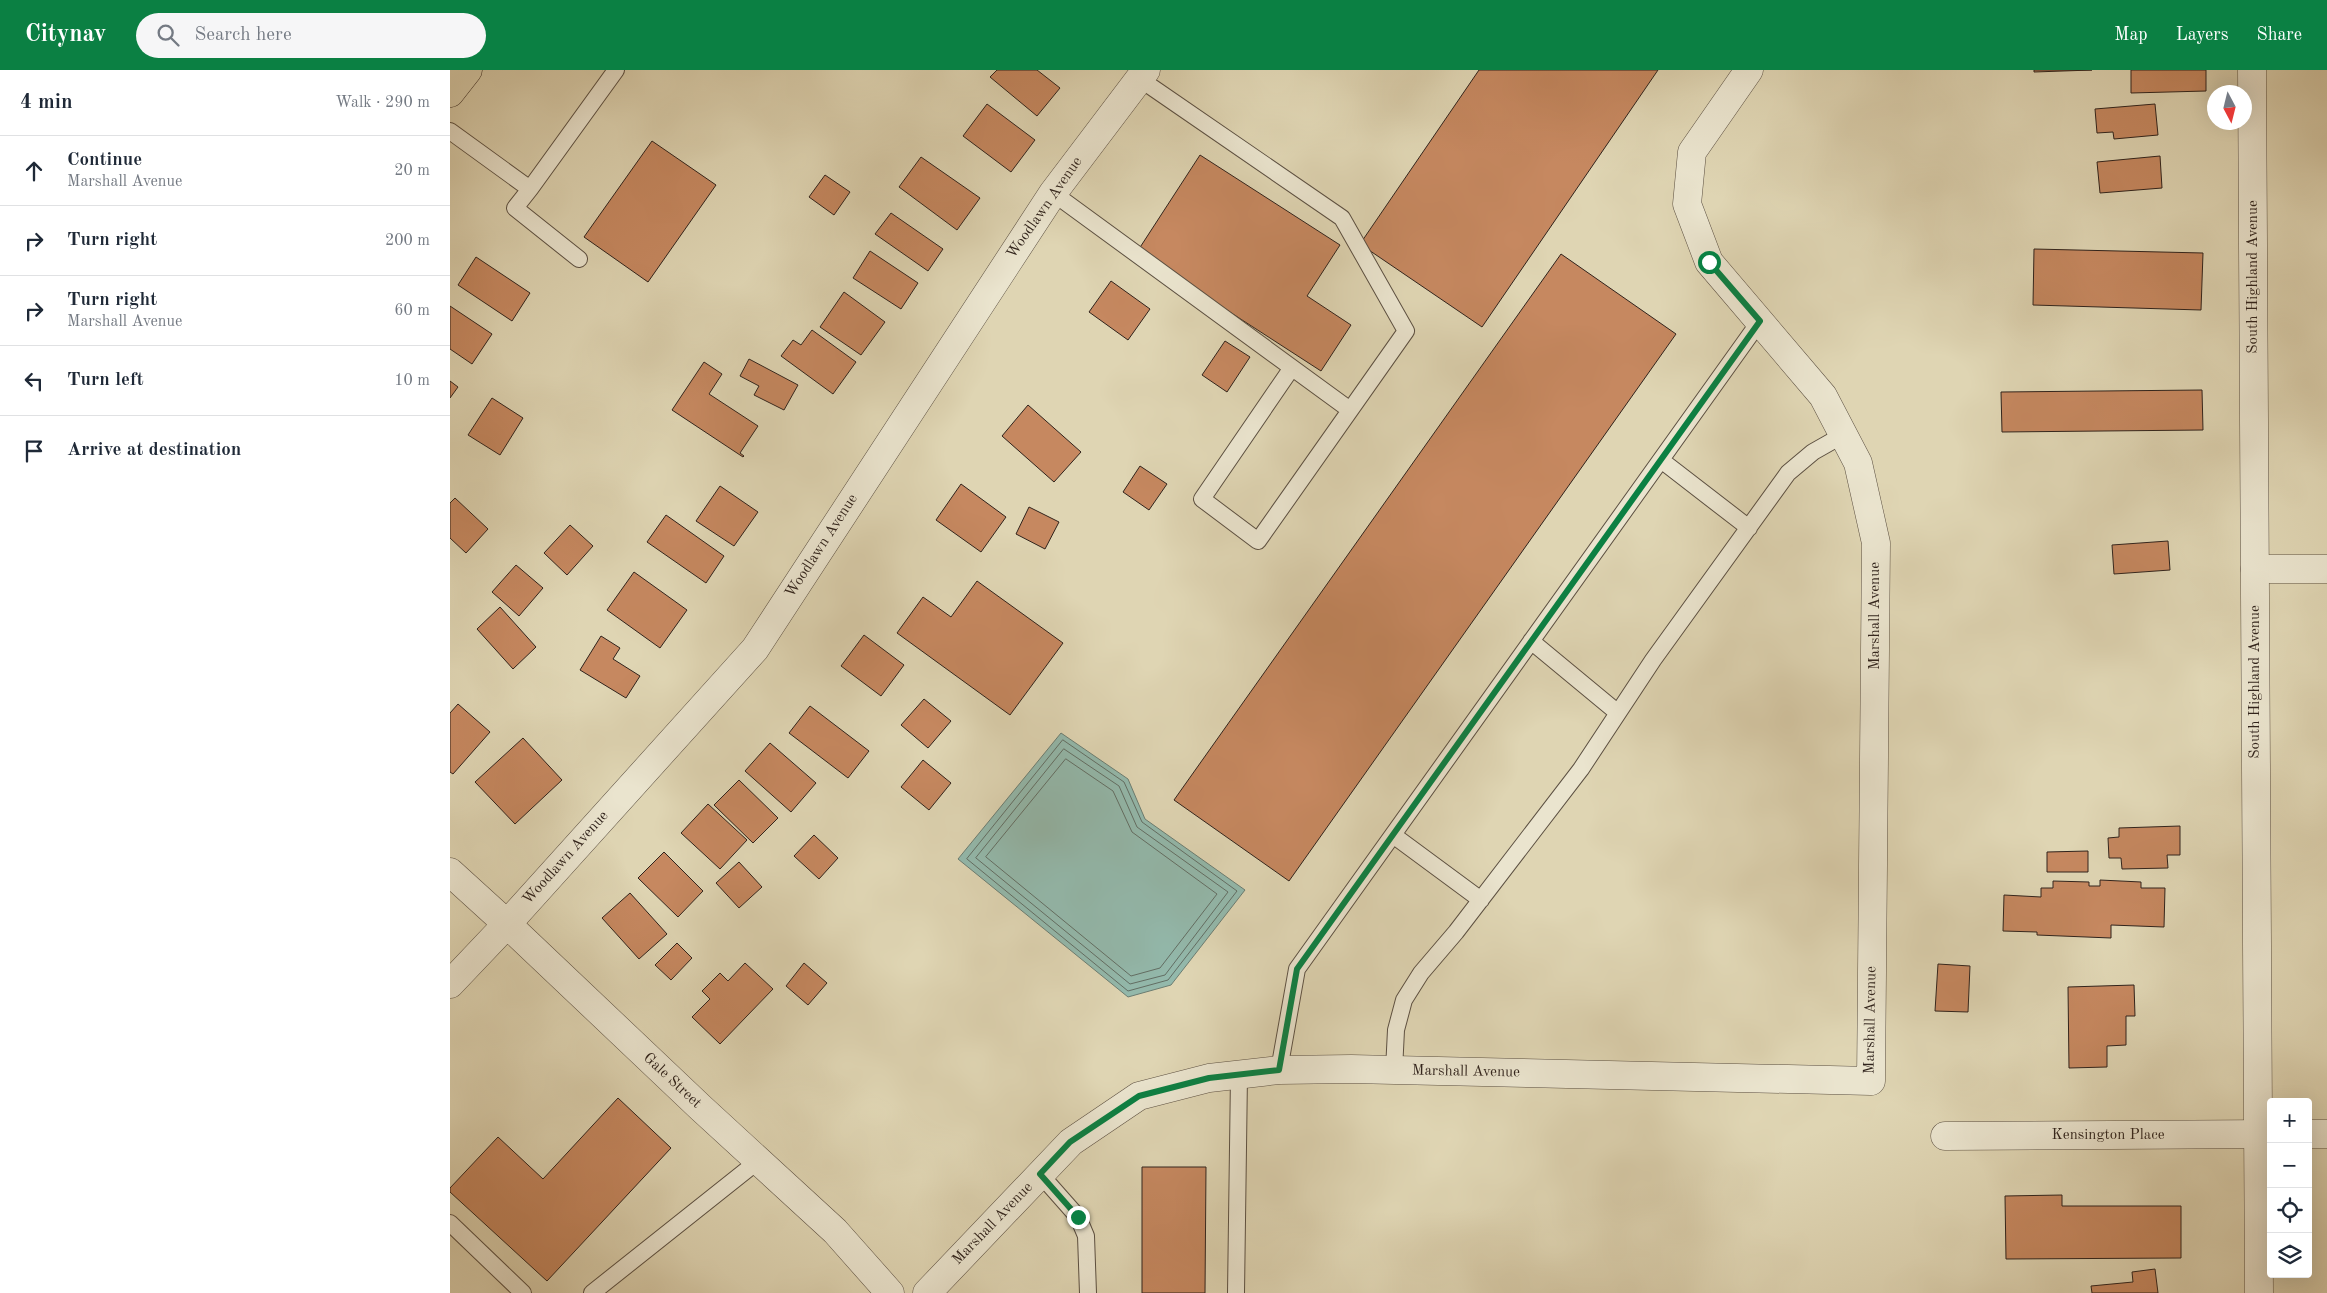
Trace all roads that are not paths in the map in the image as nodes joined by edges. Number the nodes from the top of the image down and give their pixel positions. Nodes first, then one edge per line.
1 (468, 70) edge
2 (616, 70) edge
3 (1749, 70) edge
4 (2252, 70) edge
5 (1143, 74) edge
6 (450, 93) edge
7 (450, 131) edge
8 (530, 189) junction
9 (1053, 193) junction
10 (579, 260) dead end
11 (1760, 321) junction
12 (1291, 370) junction
13 (1350, 410) junction
14 (1843, 435) junction
15 (1661, 460) junction
16 (1749, 528) junction
17 (2254, 569) junction
18 (2327, 569) edge
19 (1531, 641) junction
20 (1618, 713) junction
21 (1393, 835) junction
22 (450, 872) edge
23 (1481, 900) junction
24 (507, 924) junction
25 (450, 984) edge
26 (1279, 1070) junction
27 (1394, 1070) junction
28 (1239, 1075) junction
29 (2264, 1134) edge
30 (2312, 1134) edge
31 (2327, 1134) edge
32 (1945, 1136) dead end
33 (758, 1161) junction
34 (1040, 1174) junction
35 (450, 1223) edge
36 (523, 1293) edge
37 (592, 1293) edge
38 (890, 1293) edge
39 (927, 1293) edge
40 (1088, 1293) edge
41 (1236, 1293) edge
42 (2259, 1293) edge

1 - 6 main road
2 - 8 lane
3 - 11 street, Marshall Avenue
4 - 17 street, South Highland Avenue
5 - 9 street, Woodlawn Avenue
5 - 13 lane
7 - 8 lane
8 - 10 lane
9 - 12 lane
9 - 24 street, Woodlawn Avenue
11 - 14 street, Marshall Avenue
11 - 15 lane
12 - 13 lane
12 - 13 lane
14 - 16 lane
14 - 27 street, Marshall Avenue
15 - 16 lane
15 - 19 lane
16 - 20 lane
17 - 18 street
17 - 29 street, South Highland Avenue
19 - 20 lane
19 - 21 lane
20 - 23 lane
21 - 23 lane
21 - 26 lane
22 - 24 street, Gale Street
23 - 27 lane
24 - 25 street, Woodlawn Avenue
24 - 33 street, Gale Street
26 - 27 street, Marshall Avenue
26 - 28 street, Marshall Avenue
28 - 34 street, Marshall Avenue
28 - 41 lane
29 - 32 street, Kensington Place
29 - 42 street, South Highland Avenue
30 - 31 street
33 - 37 lane
33 - 38 street, Gale Street
34 - 39 street, Marshall Avenue
34 - 40 lane
35 - 36 lane

